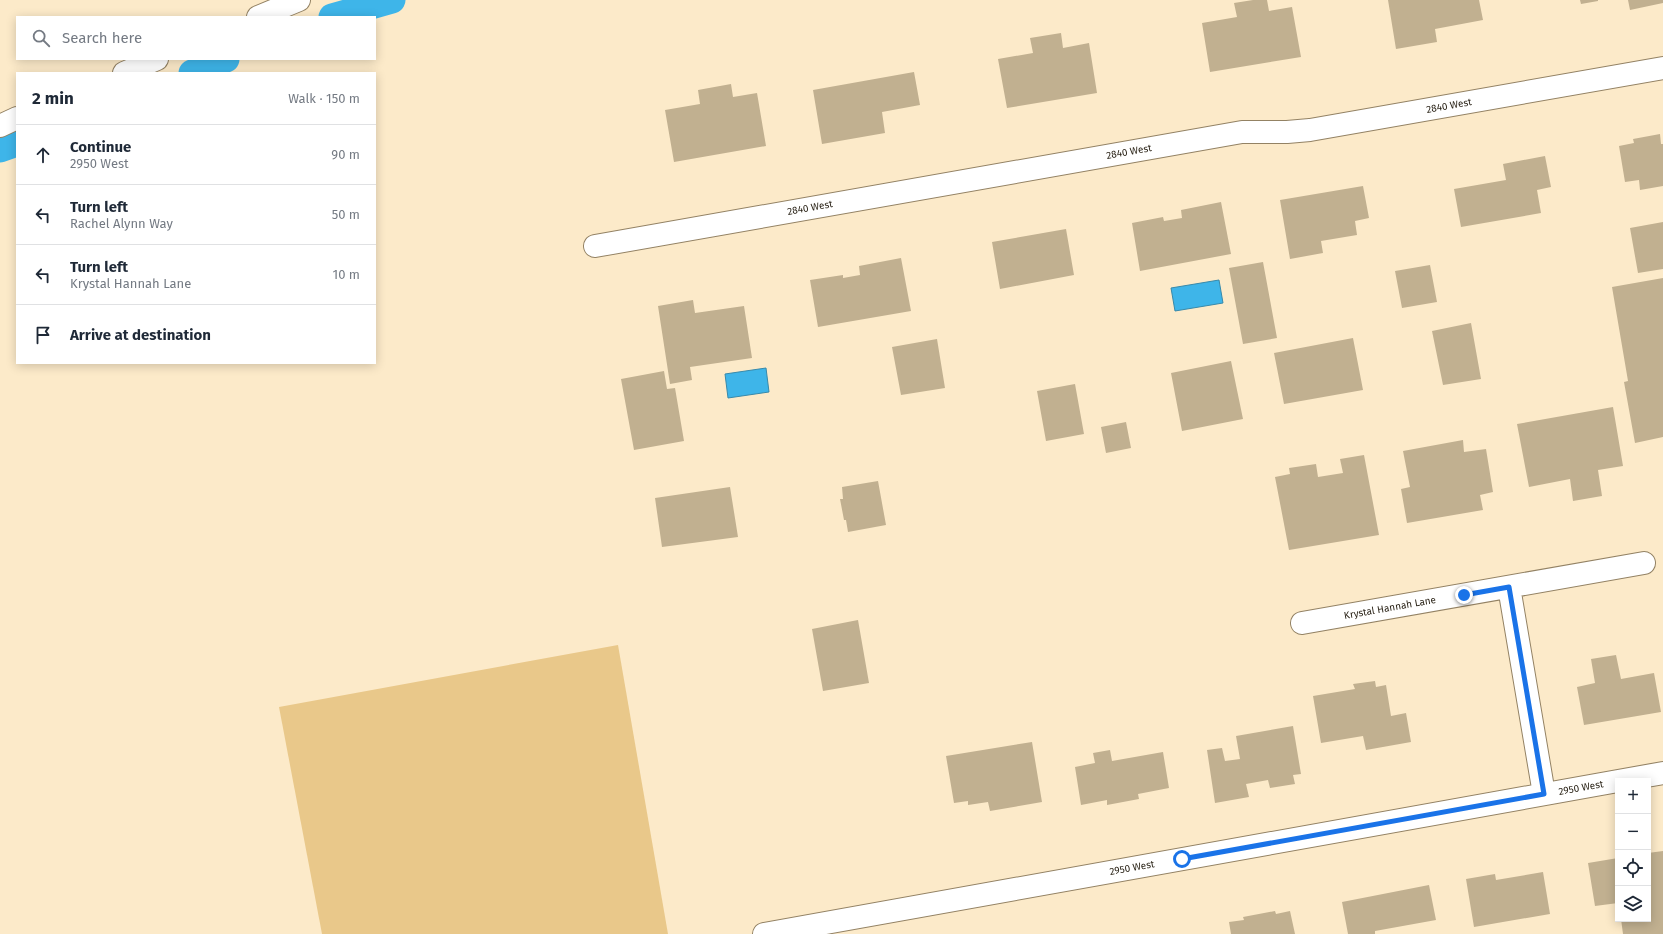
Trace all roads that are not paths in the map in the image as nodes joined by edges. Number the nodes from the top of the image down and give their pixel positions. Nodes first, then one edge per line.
1 (299, 0) edge
2 (260, 16) edge
3 (155, 60) edge
4 (1663, 68) edge
5 (126, 72) edge
6 (16, 118) edge
7 (0, 126) edge
8 (595, 246) dead end
9 (1644, 563) dead end
10 (1509, 587) junction
11 (1302, 623) dead end
12 (1663, 773) edge
13 (1635, 778) edge
14 (1615, 782) edge
15 (1544, 794) junction
16 (764, 934) edge

1 - 2 street
3 - 5 street
4 - 8 street, 2840 West
6 - 7 street
9 - 10 street, Krystal Hannah Lane
10 - 11 street, Krystal Hannah Lane
10 - 15 street
12 - 13 street, 2950 West
14 - 15 street, 2950 West
15 - 16 street, 2950 West

